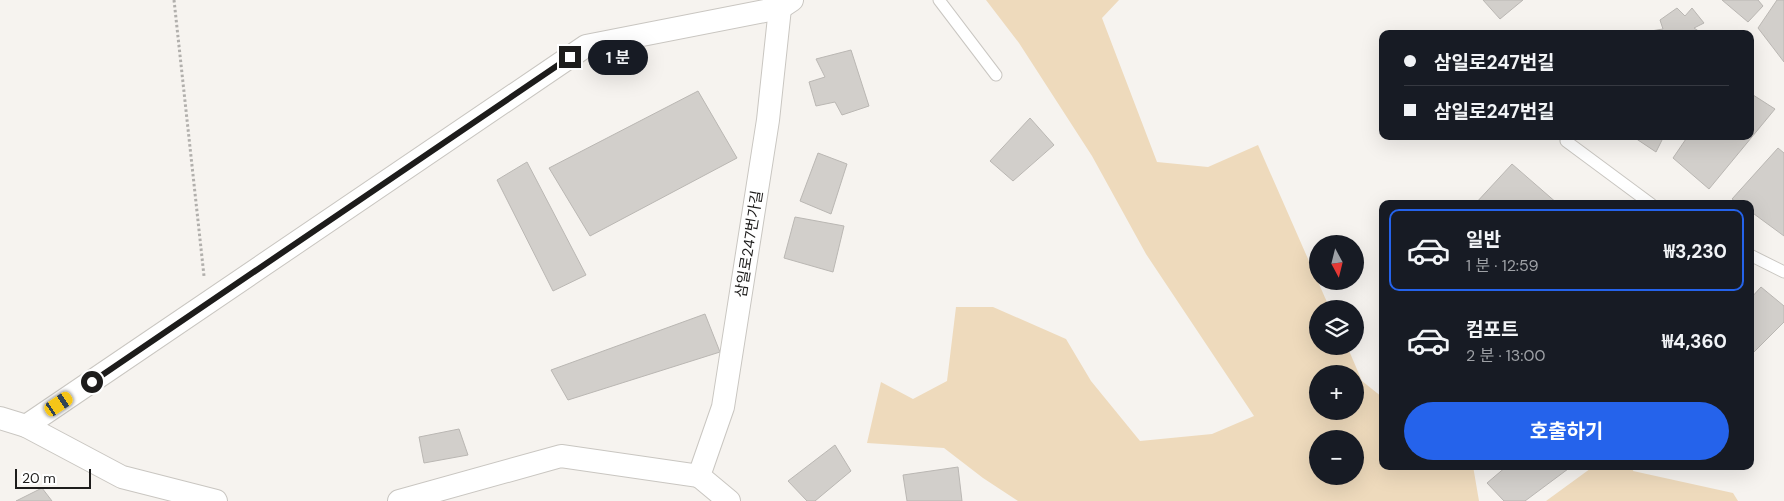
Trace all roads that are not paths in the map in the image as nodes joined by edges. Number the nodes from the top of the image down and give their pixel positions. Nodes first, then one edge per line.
1 (939, 0) edge
2 (786, 4) edge
3 (996, 75) dead end
4 (1566, 141) dead end
5 (1646, 200) edge
6 (1754, 257) edge
7 (1784, 272) edge
8 (0, 418) edge
9 (26, 426) junction
10 (699, 476) junction
11 (216, 501) edge
12 (399, 501) edge
13 (728, 501) edge

1 - 3 lane
2 - 9 street
2 - 10 street, 삼일로247번가길
4 - 5 lane
6 - 7 lane
8 - 9 street
9 - 11 street
10 - 12 street
10 - 13 street

